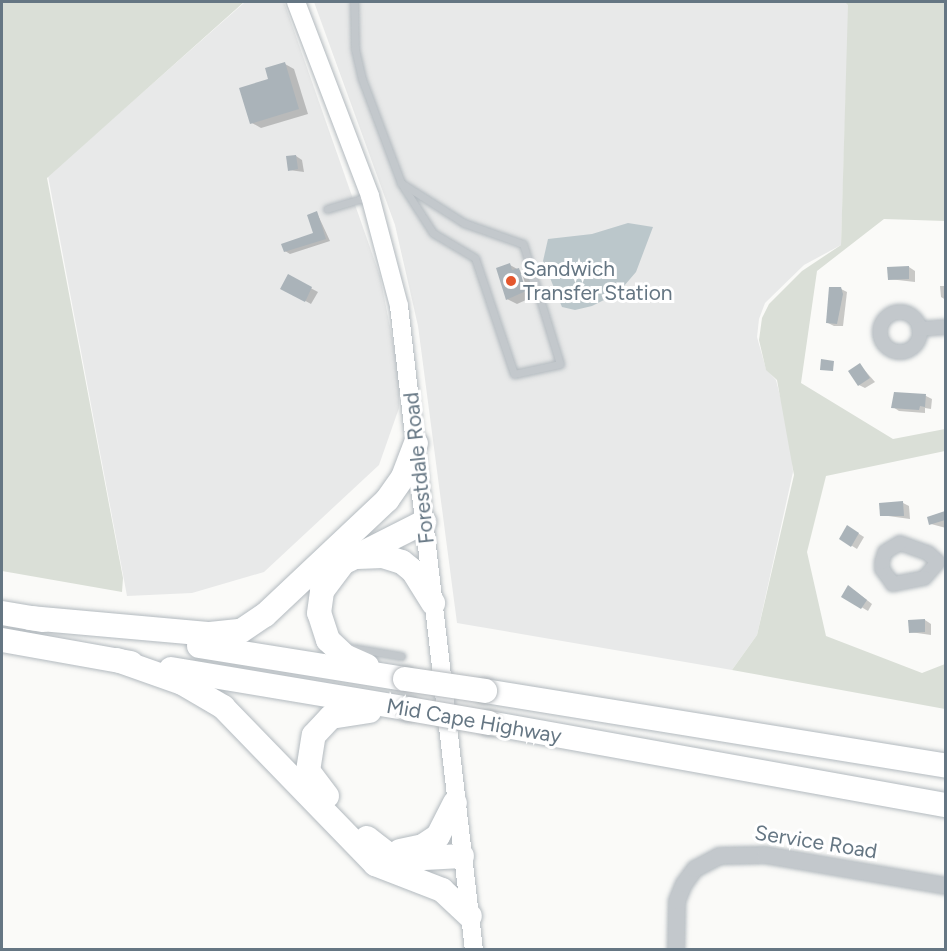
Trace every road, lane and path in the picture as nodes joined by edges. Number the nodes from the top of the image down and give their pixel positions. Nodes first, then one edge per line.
1 (296, 2) edge
2 (354, 2) edge
3 (401, 183) junction
4 (370, 196) junction
5 (327, 209) dead end
6 (945, 327) edge
7 (920, 329) dead end
8 (416, 443) junction
9 (424, 518) junction
10 (348, 549) junction
11 (433, 603) junction
12 (2, 613) edge
13 (22, 633) edge
14 (117, 660) junction
15 (403, 667) junction
16 (408, 709) junction
17 (945, 764) edge
18 (455, 803) junction
19 (945, 805) edge
20 (386, 852) junction
21 (464, 863) junction
22 (407, 877) junction
23 (945, 886) edge
24 (470, 916) junction
25 (474, 950) edge
26 (676, 950) edge

1 - 4 main road, Forestdale Road
2 - 3 lane
3 - 3 lane
4 - 5 lane
4 - 8 main road, Forestdale Road
6 - 7 street
8 - 9 main road, Forestdale Road
8 - 10 highway
9 - 10 highway
9 - 11 main road, Forestdale Road
10 - 11 highway
10 - 13 highway
10 - 15 highway
11 - 18 main road, Forestdale Road
12 - 13 highway, Mid Cape Highway
13 - 14 highway, Mid Cape Highway
13 - 15 highway, Mid Cape Highway
14 - 16 highway, Mid Cape Highway
14 - 22 highway
15 - 17 highway, Mid Cape Highway, bridge
16 - 19 highway, Mid Cape Highway, bridge
16 - 20 highway
18 - 20 highway
18 - 21 main road, Forestdale Road
20 - 21 highway
21 - 22 highway
21 - 24 main road, Forestdale Road
22 - 24 highway
23 - 26 street, Service Road
24 - 25 main road, Forestdale Road

